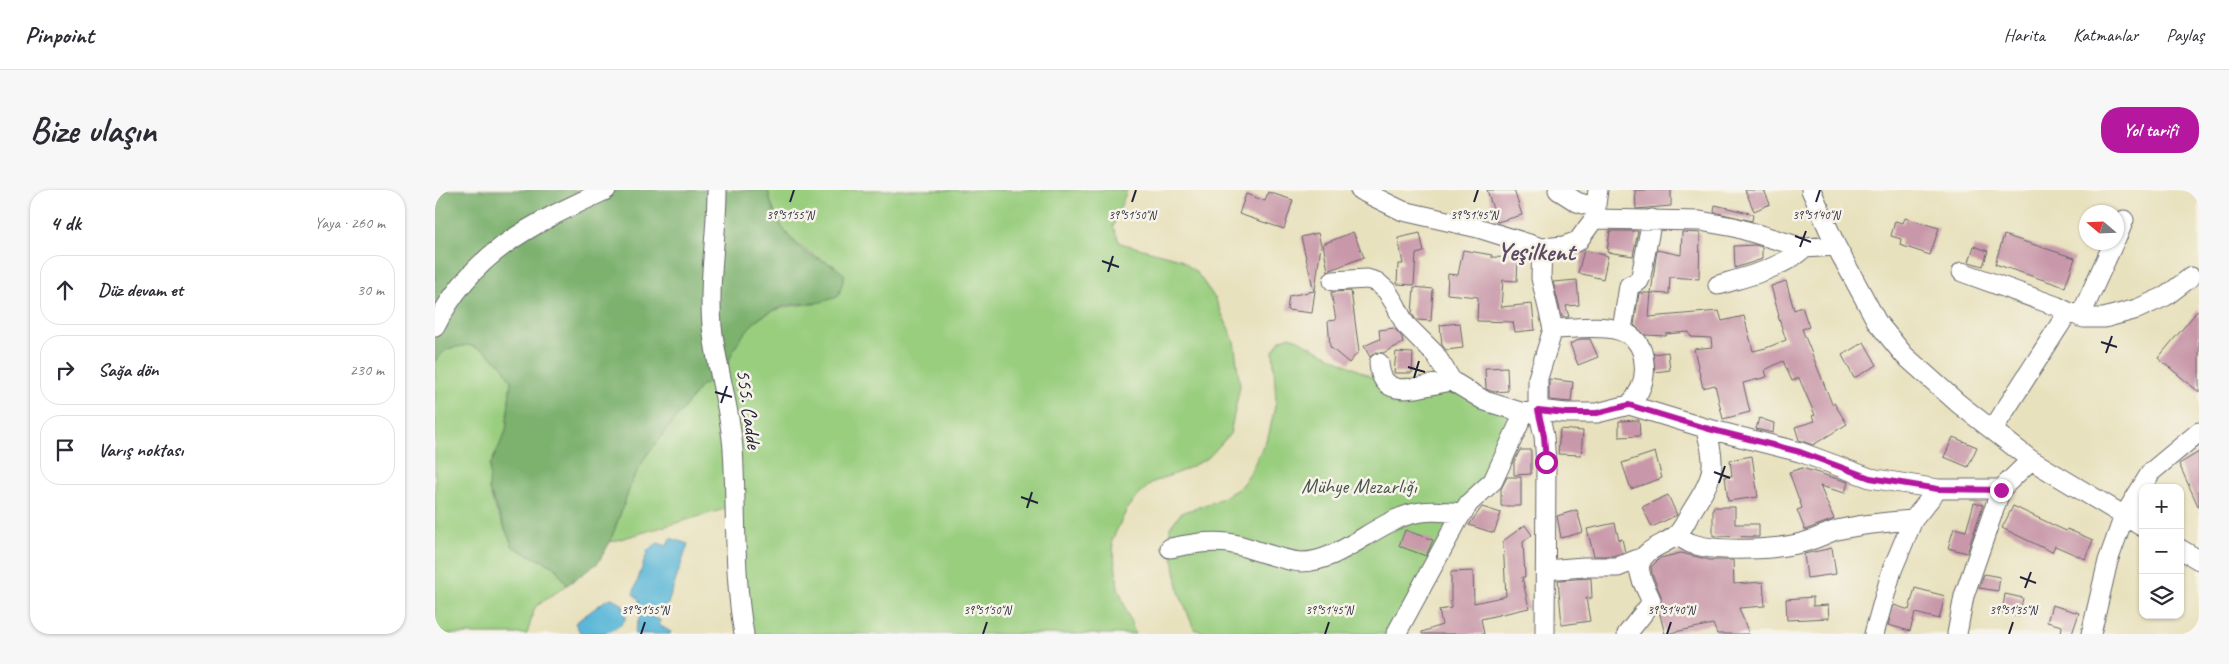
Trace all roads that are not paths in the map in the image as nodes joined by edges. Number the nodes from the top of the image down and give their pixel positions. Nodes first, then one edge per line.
1 (606, 190) edge
2 (717, 190) edge
3 (1360, 190) edge
4 (1558, 190) edge
5 (1811, 190) edge
6 (1598, 200) edge
7 (1652, 219) junction
8 (1836, 246) junction
9 (1542, 248) junction
10 (1804, 248) junction
11 (2110, 250) edge
12 (1962, 272) dead end
13 (2191, 278) dead end
14 (1333, 281) dead end
15 (1718, 285) dead end
16 (2074, 314) junction
17 (435, 327) edge
18 (1553, 329) junction
19 (1621, 330) junction
20 (1379, 363) dead end
21 (1452, 382) junction
22 (1629, 405) junction
23 (1531, 411) junction
24 (1705, 428) junction
25 (1993, 429) junction
26 (2199, 432) edge
27 (2031, 460) junction
28 (1938, 489) junction
29 (2001, 490) junction
30 (1463, 513) junction
31 (2125, 516) junction
32 (1913, 520) junction
33 (2139, 525) edge
34 (1677, 536) junction
35 (1170, 548) dead end
36 (2184, 551) edge
37 (1643, 556) junction
38 (2199, 560) edge
39 (1546, 570) junction
40 (744, 634) edge
41 (1396, 634) edge
42 (1545, 634) edge
43 (1627, 634) edge
44 (1874, 634) edge
45 (1957, 634) edge
46 (2091, 634) edge

1 - 17 street
2 - 40 street, 555. Cadde
3 - 9 street
4 - 6 street
5 - 8 street
6 - 7 street
6 - 9 street
7 - 10 street
7 - 19 street
8 - 10 street
8 - 25 street
9 - 18 street
10 - 15 street
11 - 16 street
12 - 16 street
13 - 16 street
14 - 21 street
16 - 25 street
18 - 19 street
18 - 23 street
19 - 22 street
20 - 21 street
21 - 23 street
22 - 23 street
22 - 24 street
23 - 30 street
23 - 39 street
24 - 28 street
24 - 34 street
25 - 27 street
26 - 31 street
27 - 29 street
27 - 31 street
28 - 29 street
28 - 32 street
29 - 45 street
30 - 35 street
30 - 41 street
31 - 33 street
31 - 46 street
32 - 34 street
32 - 44 street
34 - 37 street
36 - 38 street
37 - 39 street
37 - 43 street
39 - 42 street

